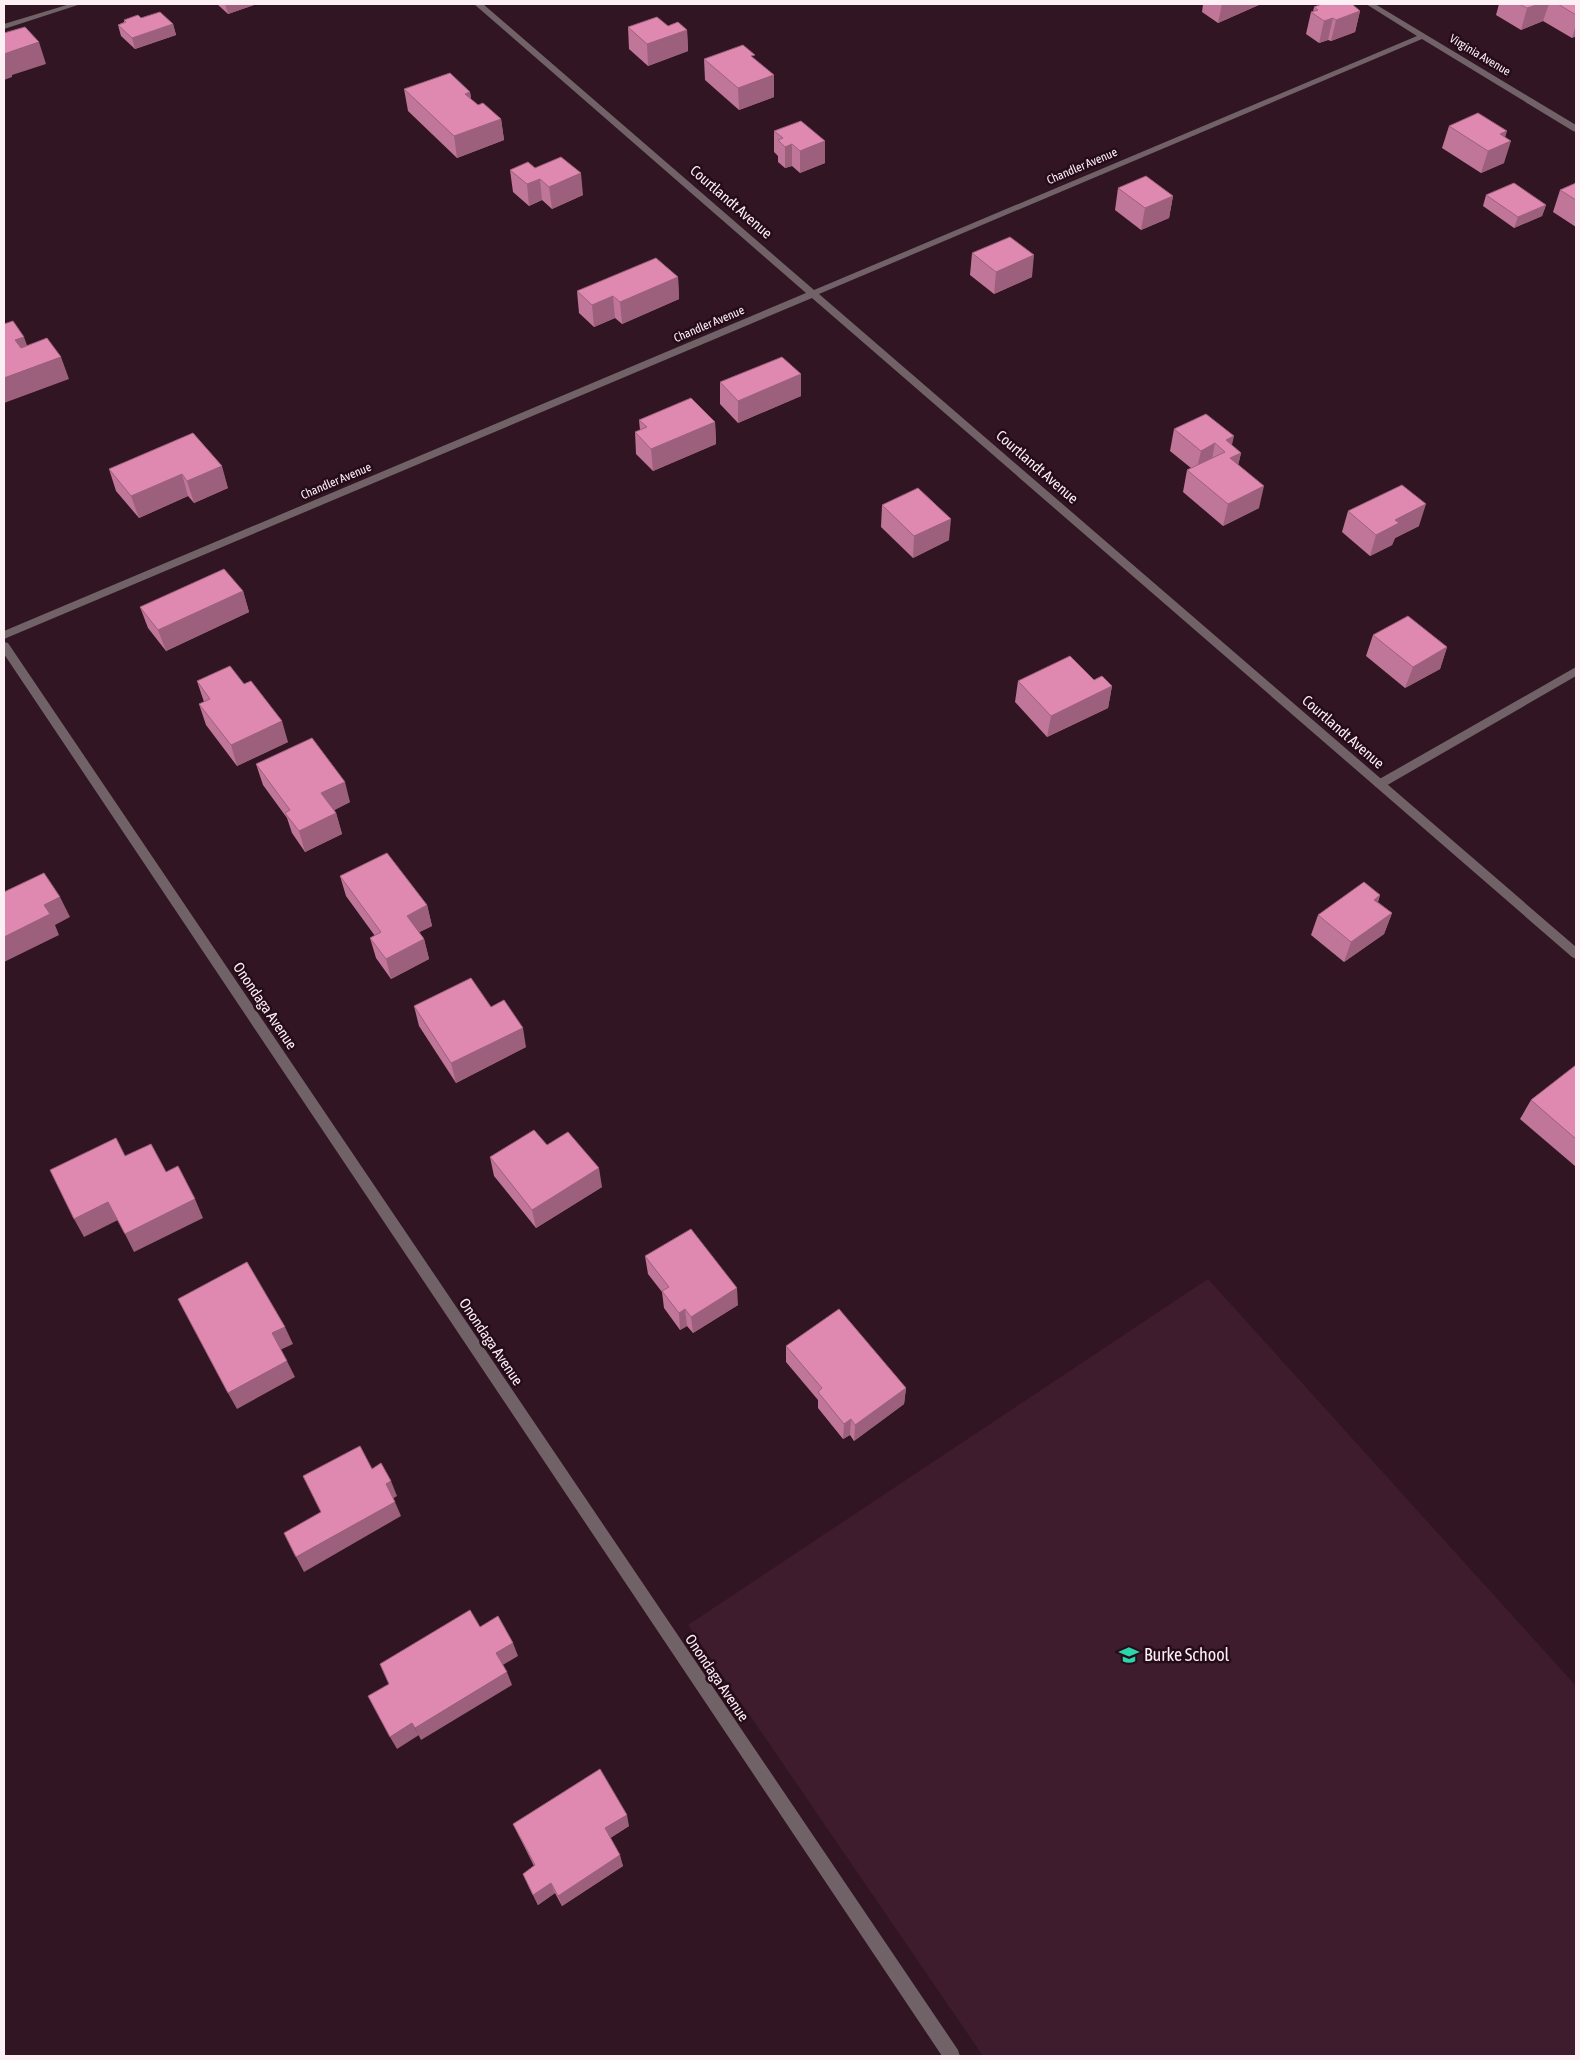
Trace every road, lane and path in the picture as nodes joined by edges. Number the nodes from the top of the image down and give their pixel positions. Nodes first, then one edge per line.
1 (77, 4) edge
2 (478, 4) edge
3 (1370, 4) edge
4 (4, 27) edge
5 (1423, 36) junction
6 (1576, 129) edge
7 (814, 293) junction
8 (4, 635) edge
9 (4, 646) edge
10 (1576, 671) edge
11 (1380, 784) junction
12 (1576, 954) edge
13 (952, 2056) edge

1 - 4 street
2 - 7 street, Courtlandt Avenue
3 - 5 street, Virginia Avenue
5 - 6 street, Virginia Avenue
5 - 7 street, Chandler Avenue
7 - 8 street, Chandler Avenue
7 - 11 street, Courtlandt Avenue
9 - 13 street, Onondaga Avenue
10 - 11 street
11 - 12 street, Courtlandt Avenue

